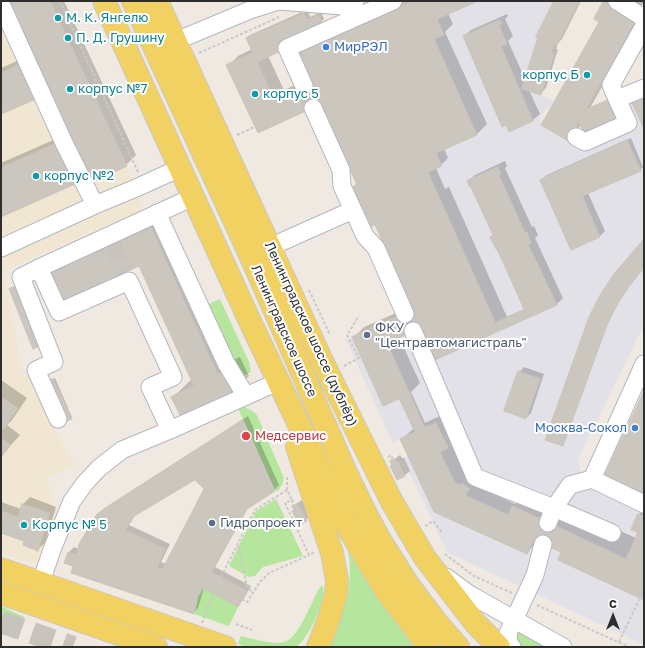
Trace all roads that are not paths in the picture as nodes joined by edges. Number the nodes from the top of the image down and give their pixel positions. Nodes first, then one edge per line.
1 (104, 1) edge
2 (133, 1) edge
3 (157, 1) edge
4 (355, 1) edge
5 (393, 1) edge
6 (617, 1) edge
7 (1, 4) edge
8 (644, 18) edge
9 (642, 30) edge
10 (182, 38) junction
11 (644, 54) edge
12 (304, 86) tunnel mouth
13 (644, 88) edge
14 (617, 99) junction
15 (313, 108) tunnel mouth
16 (576, 137) dead end
17 (180, 168) junction
18 (194, 197) junction
19 (95, 204) junction
20 (353, 210) junction
21 (157, 213) junction
22 (1, 248) edge
23 (260, 252) junction
24 (39, 268) junction
25 (405, 314) dead end
26 (247, 315) junction
27 (413, 332) dead end
28 (644, 364) edge
29 (273, 384) junction
30 (246, 396) junction
31 (58, 419) dead end
32 (170, 430) junction
33 (592, 479) junction
34 (644, 504) edge
35 (551, 516) junction
36 (612, 533) dead end
37 (543, 544) dead end
38 (435, 556) junction
39 (1, 569) edge
40 (41, 582) junction
41 (1, 592) edge
42 (513, 619) junction
43 (326, 627) junction
44 (156, 647) edge
45 (225, 647) edge
46 (307, 647) edge
47 (318, 647) edge
48 (429, 647) edge
49 (458, 647) edge
50 (499, 647) edge
51 (512, 647) edge
52 (563, 647) edge

1 - 17 main road, Ленинградское шоссе
2 - 23 main road, Ленинградское шоссе
3 - 10 main road, Ленинградское шоссе (дублёр)
4 - 10 street
5 - 12 street
6 - 8 street
7 - 19 street
9 - 11 street
9 - 14 street
10 - 23 main road, Ленинградское шоссе (дублёр)
13 - 14 street
14 - 16 street
15 - 20 street
17 - 18 main road, Ленинградское шоссе
17 - 19 street
18 - 21 street
18 - 26 main road, Ленинградское шоссе
19 - 22 street
20 - 23 street
20 - 25 street
21 - 24 street
21 - 30 street
23 - 38 main road, Ленинградское шоссе (дублёр)
23 - 49 main road, Ленинградское шоссе
24 - 31 street
24 - 32 street
26 - 29 main road
26 - 48 main road, Ленинградское шоссе
27 - 35 street
28 - 33 street
29 - 30 street
29 - 43 main road
30 - 32 street
32 - 40 street
33 - 34 street
33 - 35 street
35 - 36 street
37 - 42 street
38 - 42 street
38 - 50 main road, Ленинградское шоссе (дублёр)
39 - 40 main road
40 - 45 main road
41 - 44 main road
42 - 51 street
42 - 52 street
43 - 46 main road
43 - 47 main road

